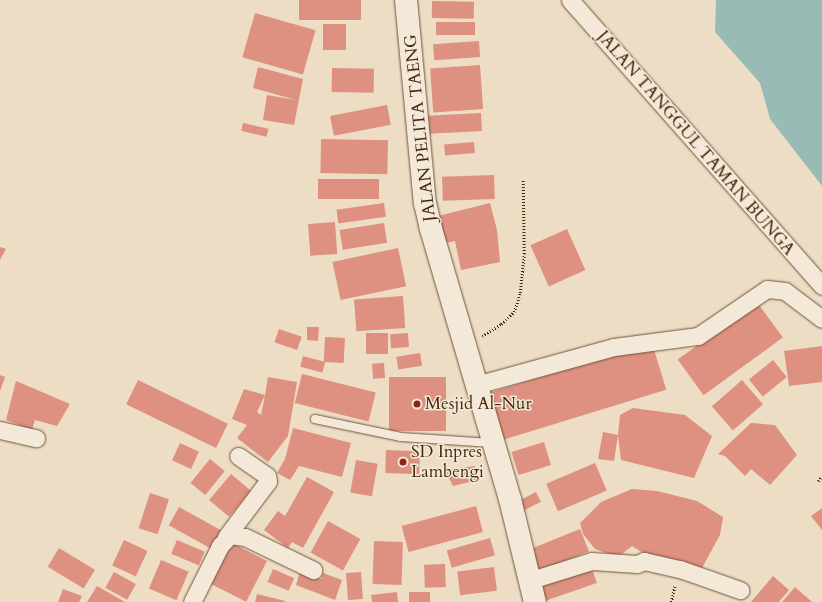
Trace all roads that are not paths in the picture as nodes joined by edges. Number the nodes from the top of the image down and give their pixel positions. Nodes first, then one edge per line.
1 (406, 0) edge
2 (570, 0) edge
3 (822, 286) edge
4 (822, 319) edge
5 (476, 385) junction
6 (315, 418) dead end
7 (0, 430) edge
8 (36, 438) dead end
9 (492, 443) junction
10 (238, 456) dead end
11 (226, 537) junction
12 (313, 570) dead end
13 (531, 580) junction
14 (740, 590) dead end
15 (192, 602) edge
16 (535, 602) edge

1 - 5 street, JALAN PELITA TAENG
2 - 3 street, JALAN TANGGUL TAMAN BUNGA
4 - 5 street
5 - 9 street, JALAN PELITA TAENG
6 - 9 lane
7 - 8 street
9 - 13 street, JALAN PELITA TAENG
10 - 11 street
11 - 12 street
11 - 15 street
13 - 14 street
13 - 16 street, JALAN PELITA TAENG

